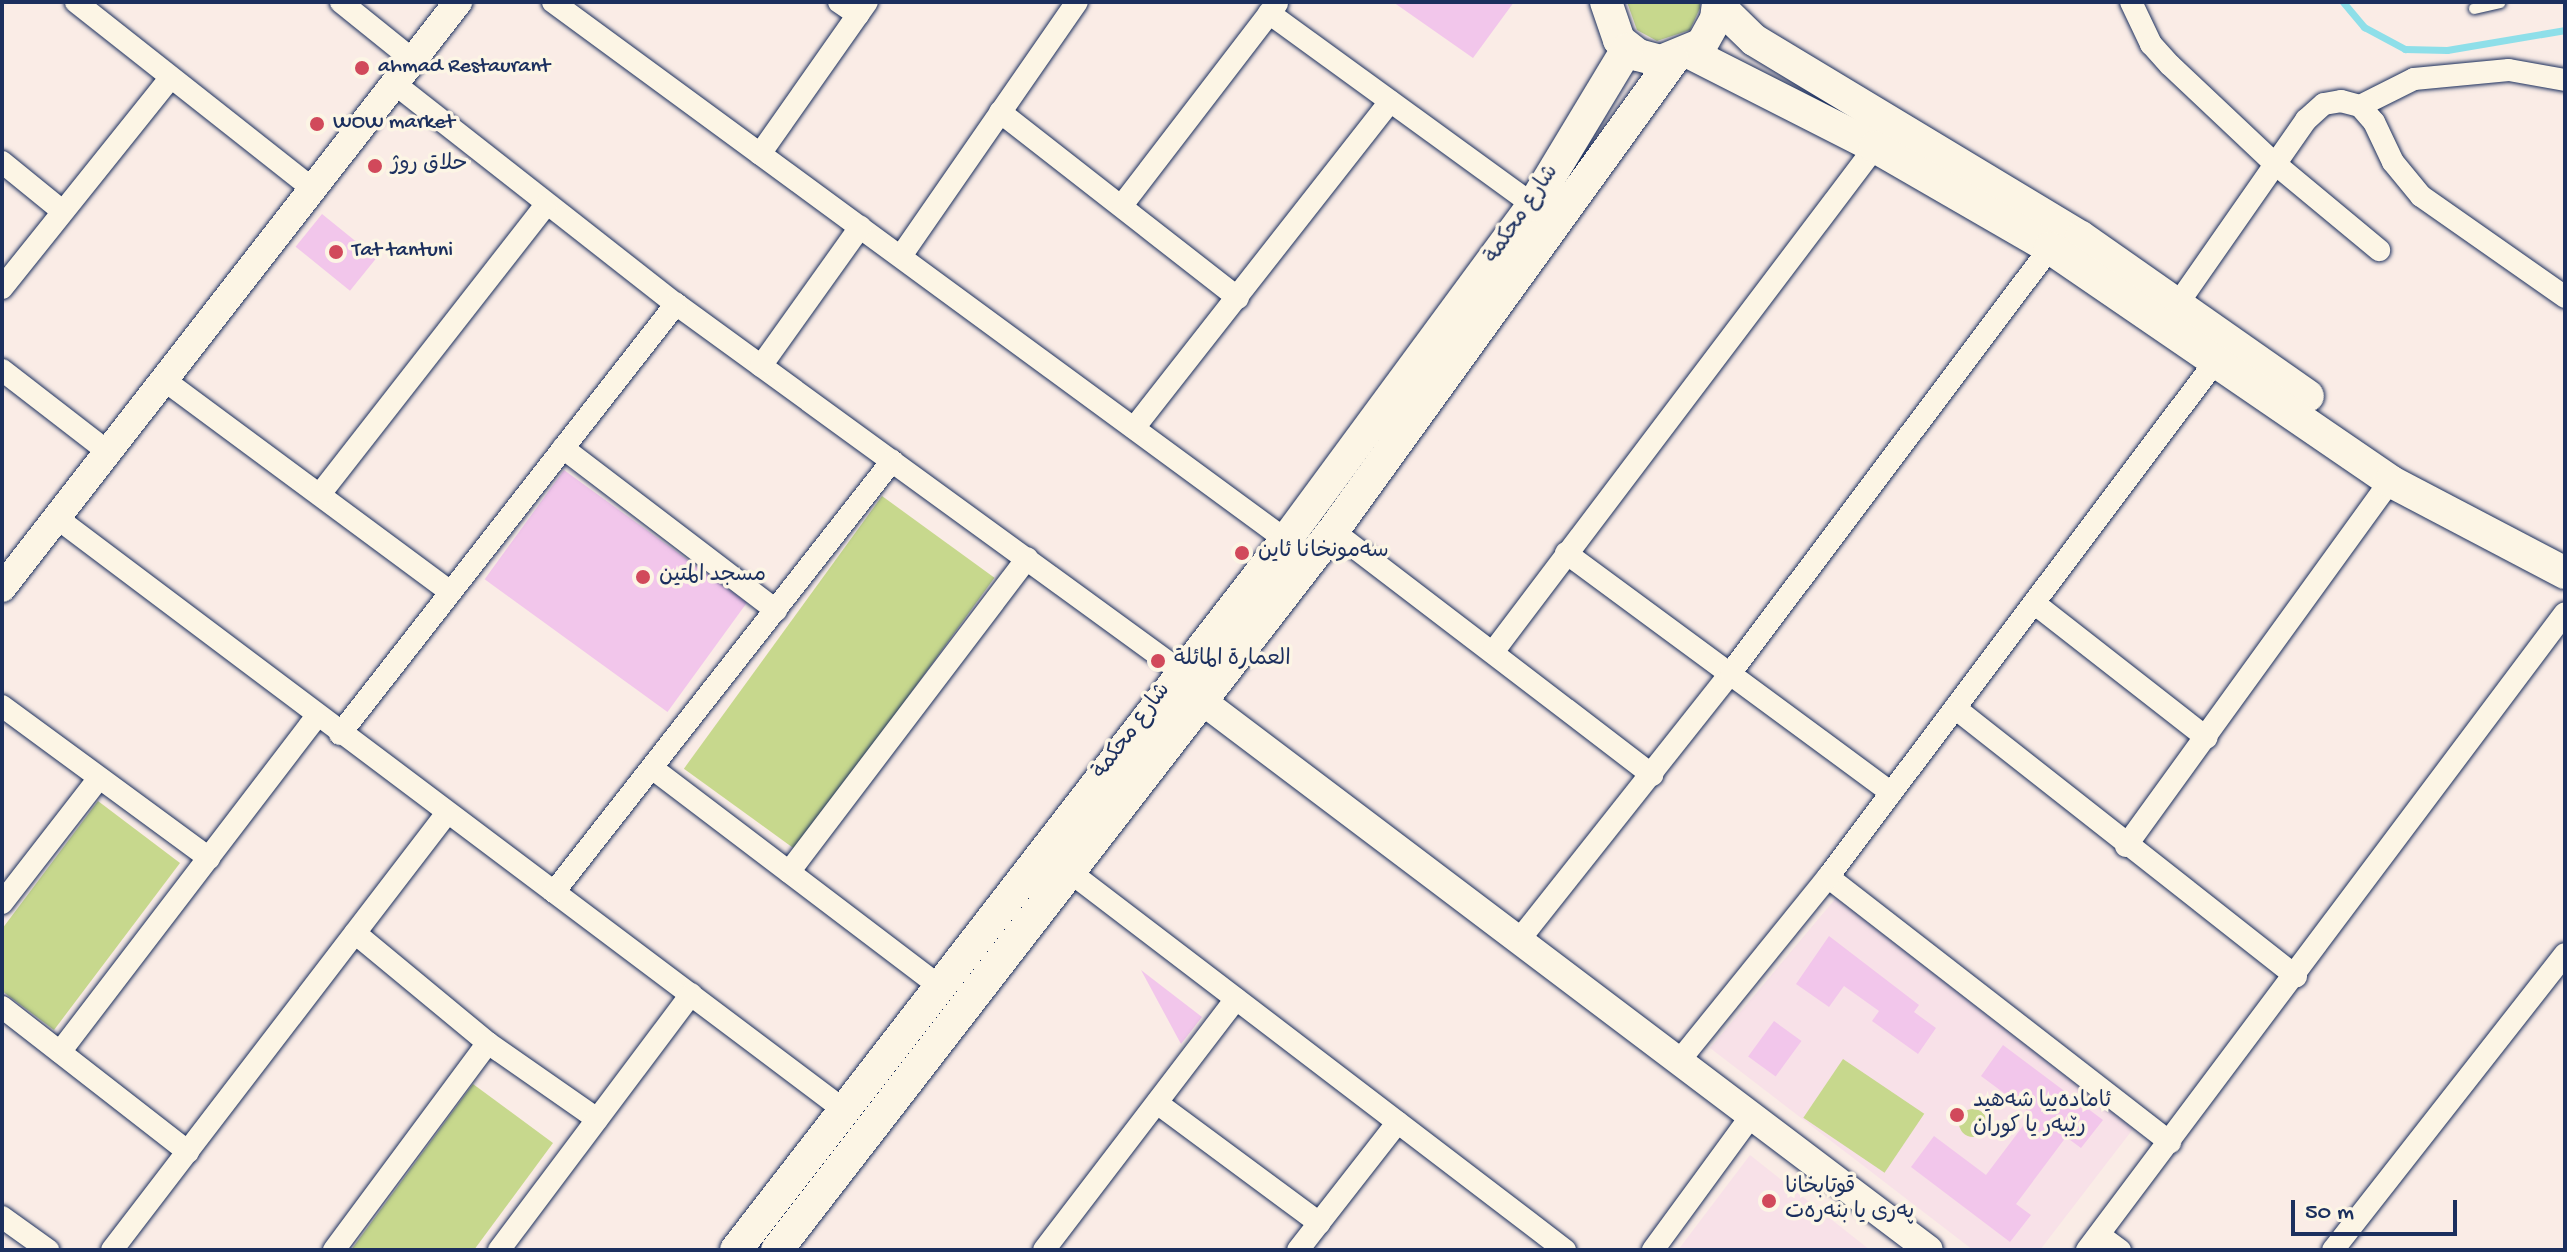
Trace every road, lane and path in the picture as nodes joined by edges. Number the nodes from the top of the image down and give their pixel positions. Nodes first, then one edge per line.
1 (76, 2) edge
2 (341, 2) edge
3 (458, 2) edge
4 (553, 2) edge
5 (1077, 2) edge
6 (1580, 2) edge
7 (2131, 2) edge
8 (2499, 2) edge
9 (1718, 3) edge
10 (855, 6) edge
11 (1273, 8) edge
12 (2474, 8) dead end
13 (1607, 10) edge
14 (1627, 49) junction
15 (1682, 56) junction
16 (413, 60) junction
17 (170, 78) junction
18 (2565, 80) edge
19 (395, 84) junction
20 (1390, 102) junction
21 (2360, 106) junction
22 (1000, 112) junction
23 (1875, 147) junction
24 (760, 154) junction
25 (2, 162) edge
26 (2273, 162) junction
27 (313, 189) junction
28 (1123, 204) junction
29 (546, 205) junction
30 (1533, 205) junction
31 (61, 210) junction
32 (860, 227) junction
33 (2050, 248) junction
34 (2379, 250) dead end
35 (901, 256) junction
36 (2, 288) edge
37 (2565, 297) edge
38 (1238, 298) junction
39 (2179, 302) junction
40 (676, 304) junction
41 (2218, 358) junction
42 (761, 366) junction
43 (2, 370) edge
44 (164, 380) junction
45 (1134, 428) junction
46 (563, 448) junction
47 (108, 452) junction
48 (892, 461) junction
49 (2390, 481) junction
50 (320, 494) junction
51 (57, 518) junction
52 (1333, 531) junction
53 (1286, 540) junction
54 (2565, 548) edge
55 (1566, 553) junction
56 (1027, 558) junction
57 (2565, 573) edge
58 (2, 588) edge
59 (450, 592) junction
60 (2034, 603) junction
61 (776, 610) junction
62 (2565, 613) edge
63 (1493, 652) junction
64 (1180, 671) junction
65 (1732, 671) junction
66 (1201, 700) junction
67 (2, 706) edge
68 (1955, 708) junction
69 (317, 716) junction
70 (340, 734) junction
71 (2207, 738) junction
72 (652, 768) junction
73 (1652, 775) junction
74 (99, 778) junction
75 (1891, 793) junction
76 (447, 813) junction
77 (2126, 846) junction
78 (209, 858) junction
79 (789, 872) junction
80 (1070, 872) junction
81 (1828, 877) junction
82 (554, 892) junction
83 (2, 903) edge
84 (355, 933) junction
85 (1519, 940) junction
86 (2565, 954) edge
87 (2296, 976) junction
88 (939, 986) junction
89 (691, 994) junction
90 (1236, 999) junction
91 (2, 1007) edge
92 (488, 1043) junction
93 (60, 1052) junction
94 (1679, 1061) junction
95 (1157, 1103) junction
96 (844, 1110) junction
97 (1751, 1116) junction
98 (597, 1119) junction
99 (1398, 1122) junction
100 (2170, 1142) junction
101 (188, 1152) junction
102 (2, 1217) edge
103 (1319, 1223) junction
104 (2093, 1242) edge
105 (1553, 1246) edge
106 (343, 1247) edge
107 (740, 1249) edge
108 (48, 1250) edge
109 (112, 1250) edge
110 (499, 1250) edge
111 (777, 1250) edge
112 (1044, 1250) edge
113 (1298, 1250) edge
114 (1653, 1250) edge
115 (1929, 1250) edge
116 (2120, 1250) edge
117 (2333, 1250) edge

1 - 17 street
2 - 16 street
3 - 16 street
4 - 24 street
5 - 22 street
6 - 13 main road
7 - 26 street
8 - 12 lane
9 - 15 main road, شارع محكمة
9 - 39 main road
10 - 24 street
11 - 20 street
11 - 28 street
13 - 14 main road
14 - 15 main road
14 - 30 main road, شارع محكمة
15 - 23 main road
15 - 52 main road, شارع محكمة
16 - 19 street
17 - 27 street
17 - 31 street
18 - 21 street
19 - 27 street
19 - 29 street
20 - 30 street
20 - 38 street
21 - 26 street
21 - 37 street
22 - 28 street
22 - 35 street
23 - 33 main road
23 - 55 street
24 - 32 street
25 - 31 street
26 - 34 street
26 - 39 street
27 - 44 street
28 - 38 street
29 - 40 street
29 - 50 street
30 - 53 main road, شارع محكمة
31 - 36 street
32 - 35 street
32 - 42 street
33 - 41 main road
33 - 65 street
35 - 45 street
38 - 45 street
39 - 54 main road
40 - 42 street
40 - 46 street
41 - 49 main road
41 - 60 street
42 - 48 street
43 - 47 street
44 - 47 street
44 - 50 street
45 - 53 street
46 - 59 street
46 - 61 street
47 - 51 street
48 - 56 street
48 - 61 street
49 - 57 main road
49 - 71 street
50 - 59 street
51 - 58 street
51 - 69 street
52 - 63 street
52 - 66 main road, شارع محكمة
53 - 64 main road, شارع محكمة
55 - 63 street
55 - 65 street
56 - 64 street
56 - 79 street
59 - 70 street
60 - 68 street
60 - 71 street
61 - 72 street
62 - 87 street
63 - 73 street
64 - 88 main road, شارع محكمة
65 - 73 street
65 - 75 street
66 - 80 main road, شارع محكمة
66 - 85 street
67 - 74 street
68 - 75 street
68 - 77 street
69 - 70 street
69 - 78 street
70 - 76 street
71 - 77 street
72 - 79 street
72 - 82 street
73 - 85 street
74 - 78 street
74 - 83 street
75 - 81 street
76 - 82 street
76 - 84 street
77 - 87 street
78 - 93 street
79 - 88 street
80 - 90 street
80 - 111 main road, شارع محكمة
81 - 94 street
81 - 100 street
82 - 89 street
84 - 92 street
84 - 101 street
85 - 94 street
86 - 117 street
87 - 100 street
88 - 96 main road, شارع محكمة
89 - 96 street
89 - 98 street
90 - 95 street
90 - 99 street
91 - 93 street
92 - 98 street
92 - 106 street
93 - 101 street
94 - 97 street
95 - 103 street
95 - 112 street
96 - 107 main road, شارع محكمة
97 - 114 street
97 - 115 street
98 - 110 street
99 - 103 street
99 - 105 street
100 - 104 street
101 - 109 street
102 - 108 street
103 - 113 street
104 - 116 street

